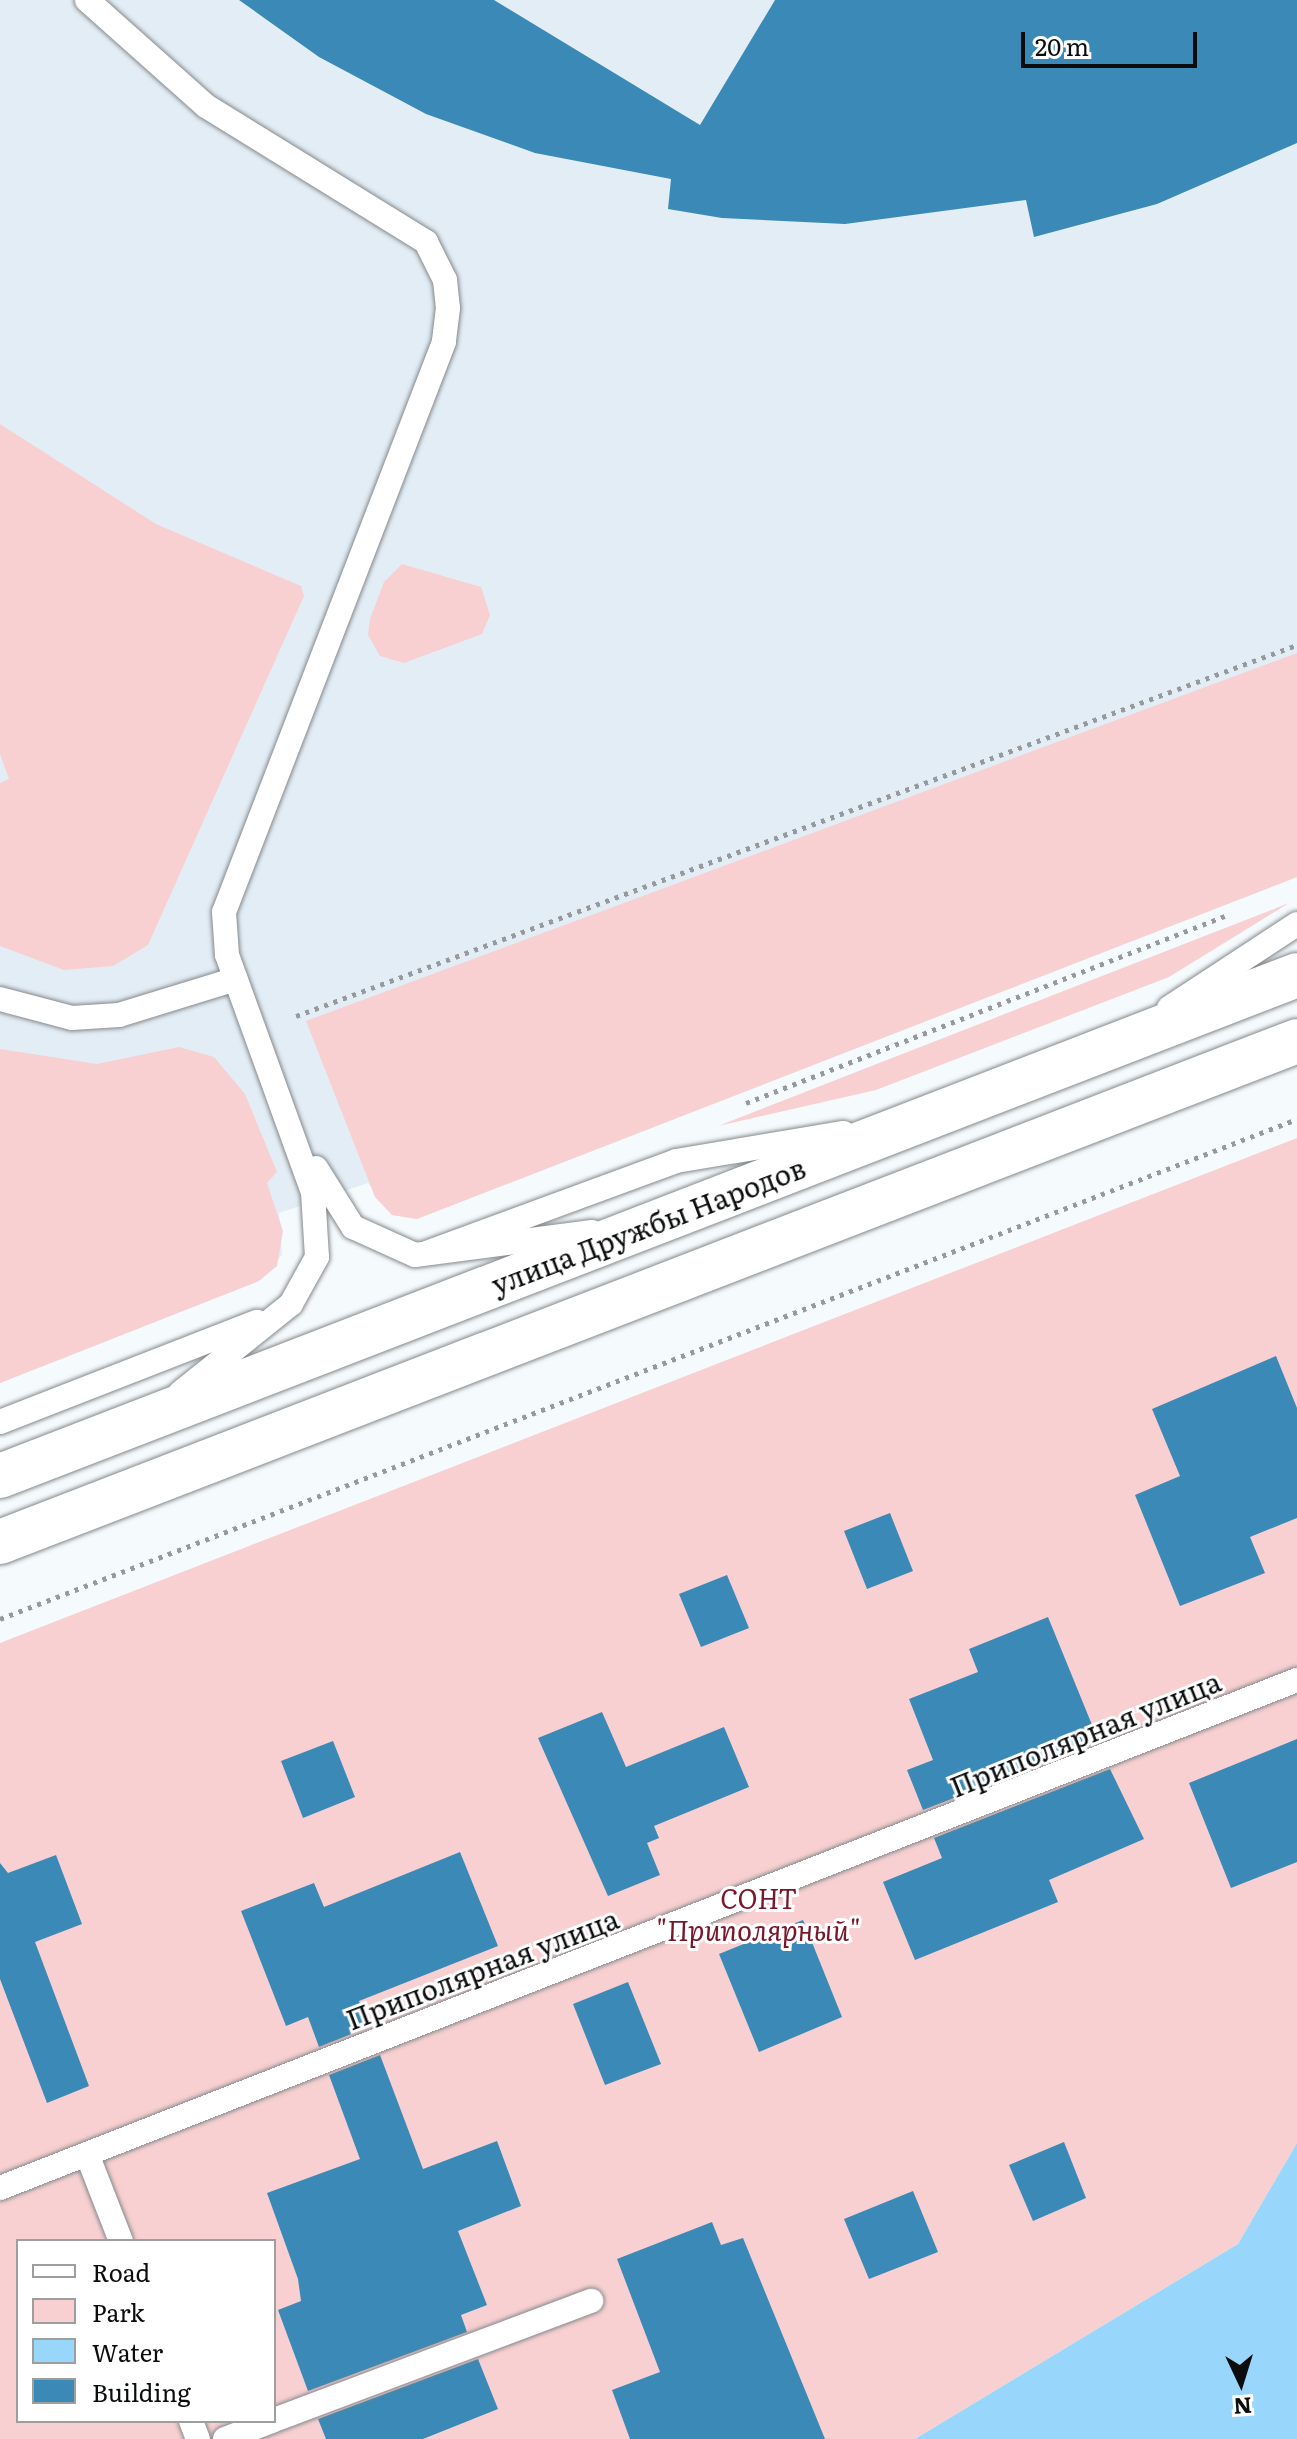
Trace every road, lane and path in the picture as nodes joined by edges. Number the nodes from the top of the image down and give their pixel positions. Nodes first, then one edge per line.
1 (87, 0) edge
2 (1297, 645) edge
3 (1238, 911) dead end
4 (1297, 924) edge
5 (1297, 975) edge
6 (236, 979) junction
7 (0, 999) edge
8 (300, 1028) dead end
9 (1297, 1041) edge
10 (1108, 1048) junction
11 (735, 1107) dead end
12 (286, 1108) junction
13 (1297, 1119) edge
14 (922, 1120) junction
15 (652, 1224) junction
16 (429, 1252) junction
17 (291, 1304) junction
18 (146, 1420) junction
19 (0, 1422) edge
20 (0, 1476) edge
21 (0, 1542) edge
22 (0, 1619) edge
23 (1297, 1680) edge
24 (87, 2154) junction
25 (0, 2188) edge
26 (120, 2239) edge
27 (591, 2301) dead end
28 (276, 2420) edge
29 (268, 2423) edge
30 (225, 2439) edge

1 - 6 lane
2 - 8 path
3 - 11 path
4 - 10 lane
5 - 10 main road, улица Дружбы Народов
6 - 7 lane
6 - 12 lane
9 - 21 main road
10 - 14 main road, улица Дружбы Народов
12 - 16 lane
12 - 17 lane
13 - 22 path
14 - 15 main road, улица Дружбы Народов
14 - 16 lane
15 - 16 lane
15 - 18 main road, улица Дружбы Народов
17 - 18 lane
17 - 19 lane
18 - 20 main road, улица Дружбы Народов
23 - 24 lane, Приполярная улица
24 - 25 lane, Приполярная улица
24 - 26 lane
27 - 28 lane
29 - 30 lane

